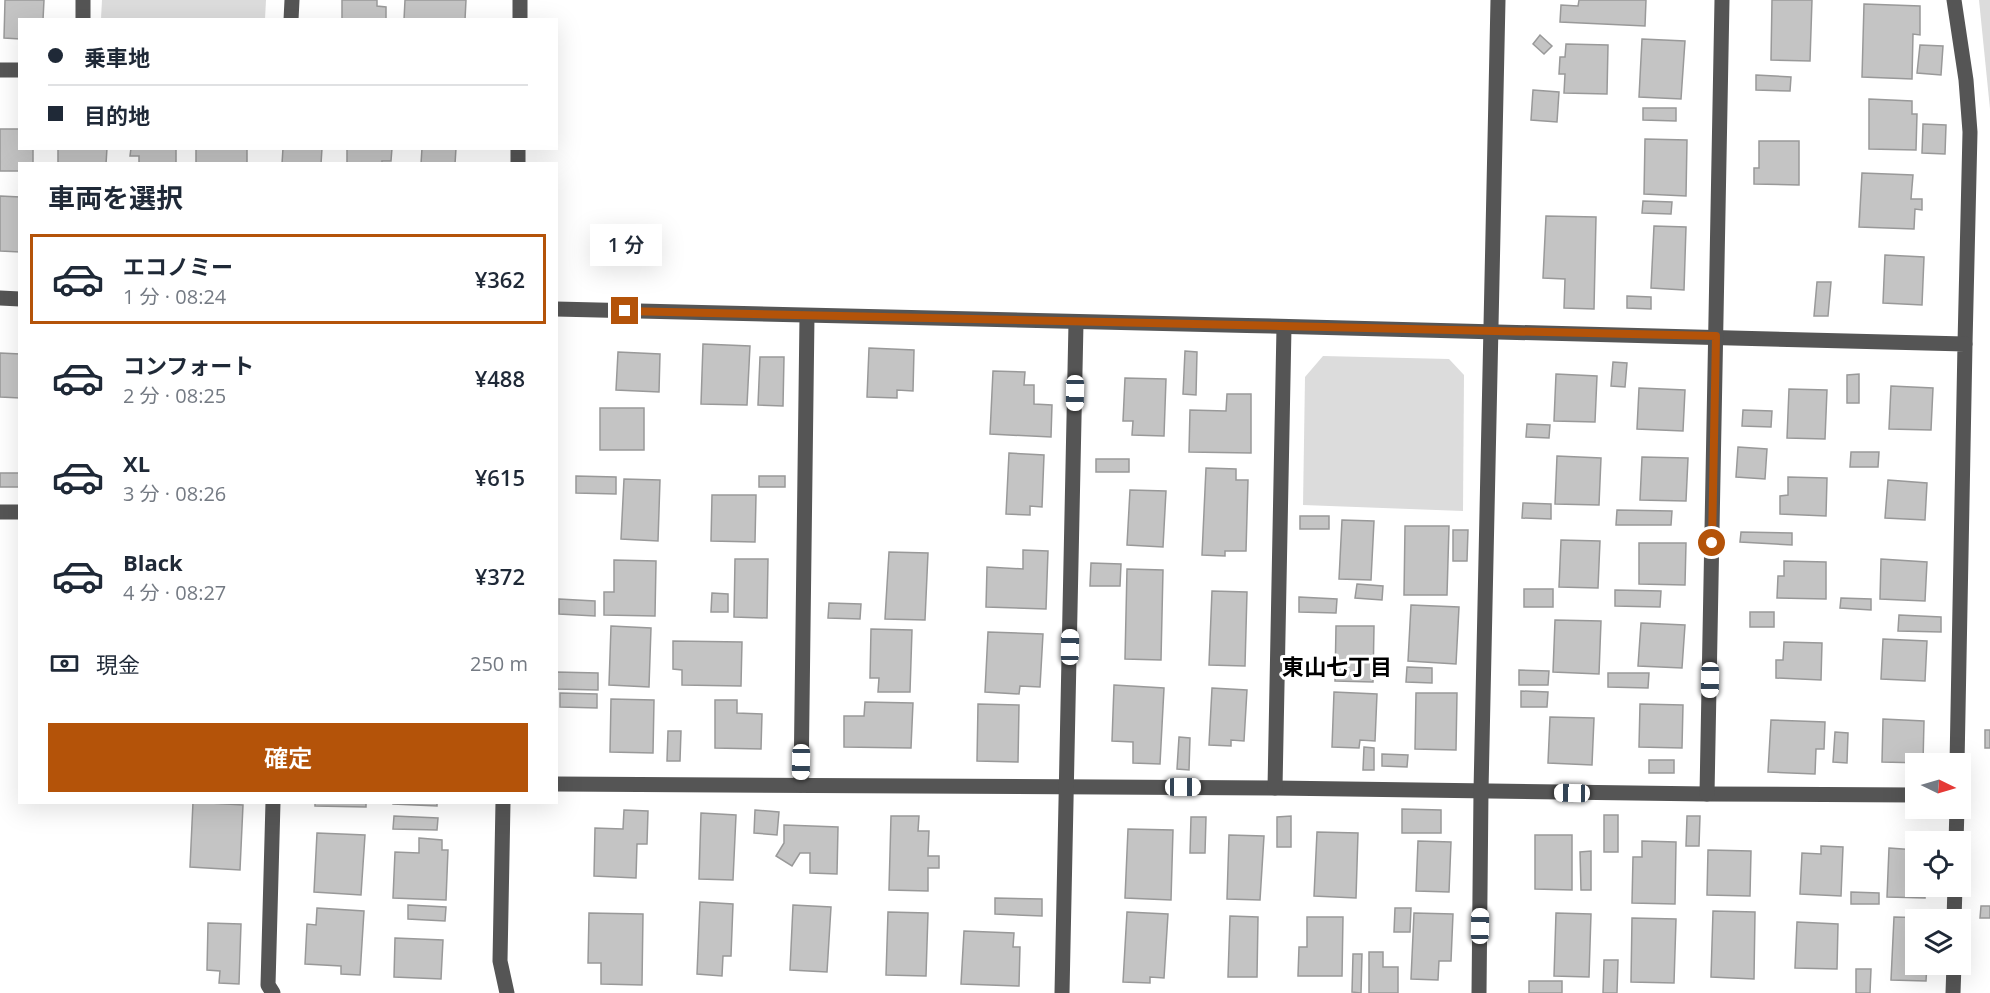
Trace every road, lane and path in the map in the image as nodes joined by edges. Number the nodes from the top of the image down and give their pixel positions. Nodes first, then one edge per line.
1 (83, 0) edge
2 (292, 0) edge
3 (520, 0) edge
4 (1498, 0) edge
5 (1722, 0) edge
6 (1954, 0) edge
7 (83, 18) edge
8 (291, 18) edge
9 (520, 18) edge
10 (0, 70) edge
11 (18, 70) edge
12 (0, 298) edge
13 (18, 299) edge
14 (558, 309) edge
15 (807, 316) junction
16 (1076, 323) junction
17 (1284, 327) junction
18 (1492, 331) junction
19 (1716, 336) junction
20 (1965, 344) junction
21 (0, 512) edge
22 (18, 512) edge
23 (1957, 753) edge
24 (558, 784) edge
25 (801, 785) junction
26 (1068, 786) junction
27 (1275, 788) junction
28 (1481, 791) junction
29 (1707, 794) junction
30 (1905, 795) edge
31 (273, 804) edge
32 (503, 804) edge
33 (1954, 975) edge
34 (273, 993) edge
35 (507, 993) edge
36 (1062, 993) edge
37 (1479, 993) edge
38 (1953, 993) edge

1 - 7 street
2 - 8 street
3 - 9 street
4 - 18 street
5 - 19 street
6 - 20 street
10 - 11 street
12 - 13 street
14 - 15 street
15 - 16 street
15 - 25 street
16 - 17 street
16 - 26 street
17 - 18 street
17 - 27 street
18 - 19 street
18 - 28 street
19 - 20 street
19 - 29 street
20 - 23 street
21 - 22 street
24 - 25 street
25 - 26 street
26 - 27 street
26 - 36 street
27 - 28 street
28 - 29 street
28 - 37 street
29 - 30 street
31 - 34 street
32 - 35 street
33 - 38 street

